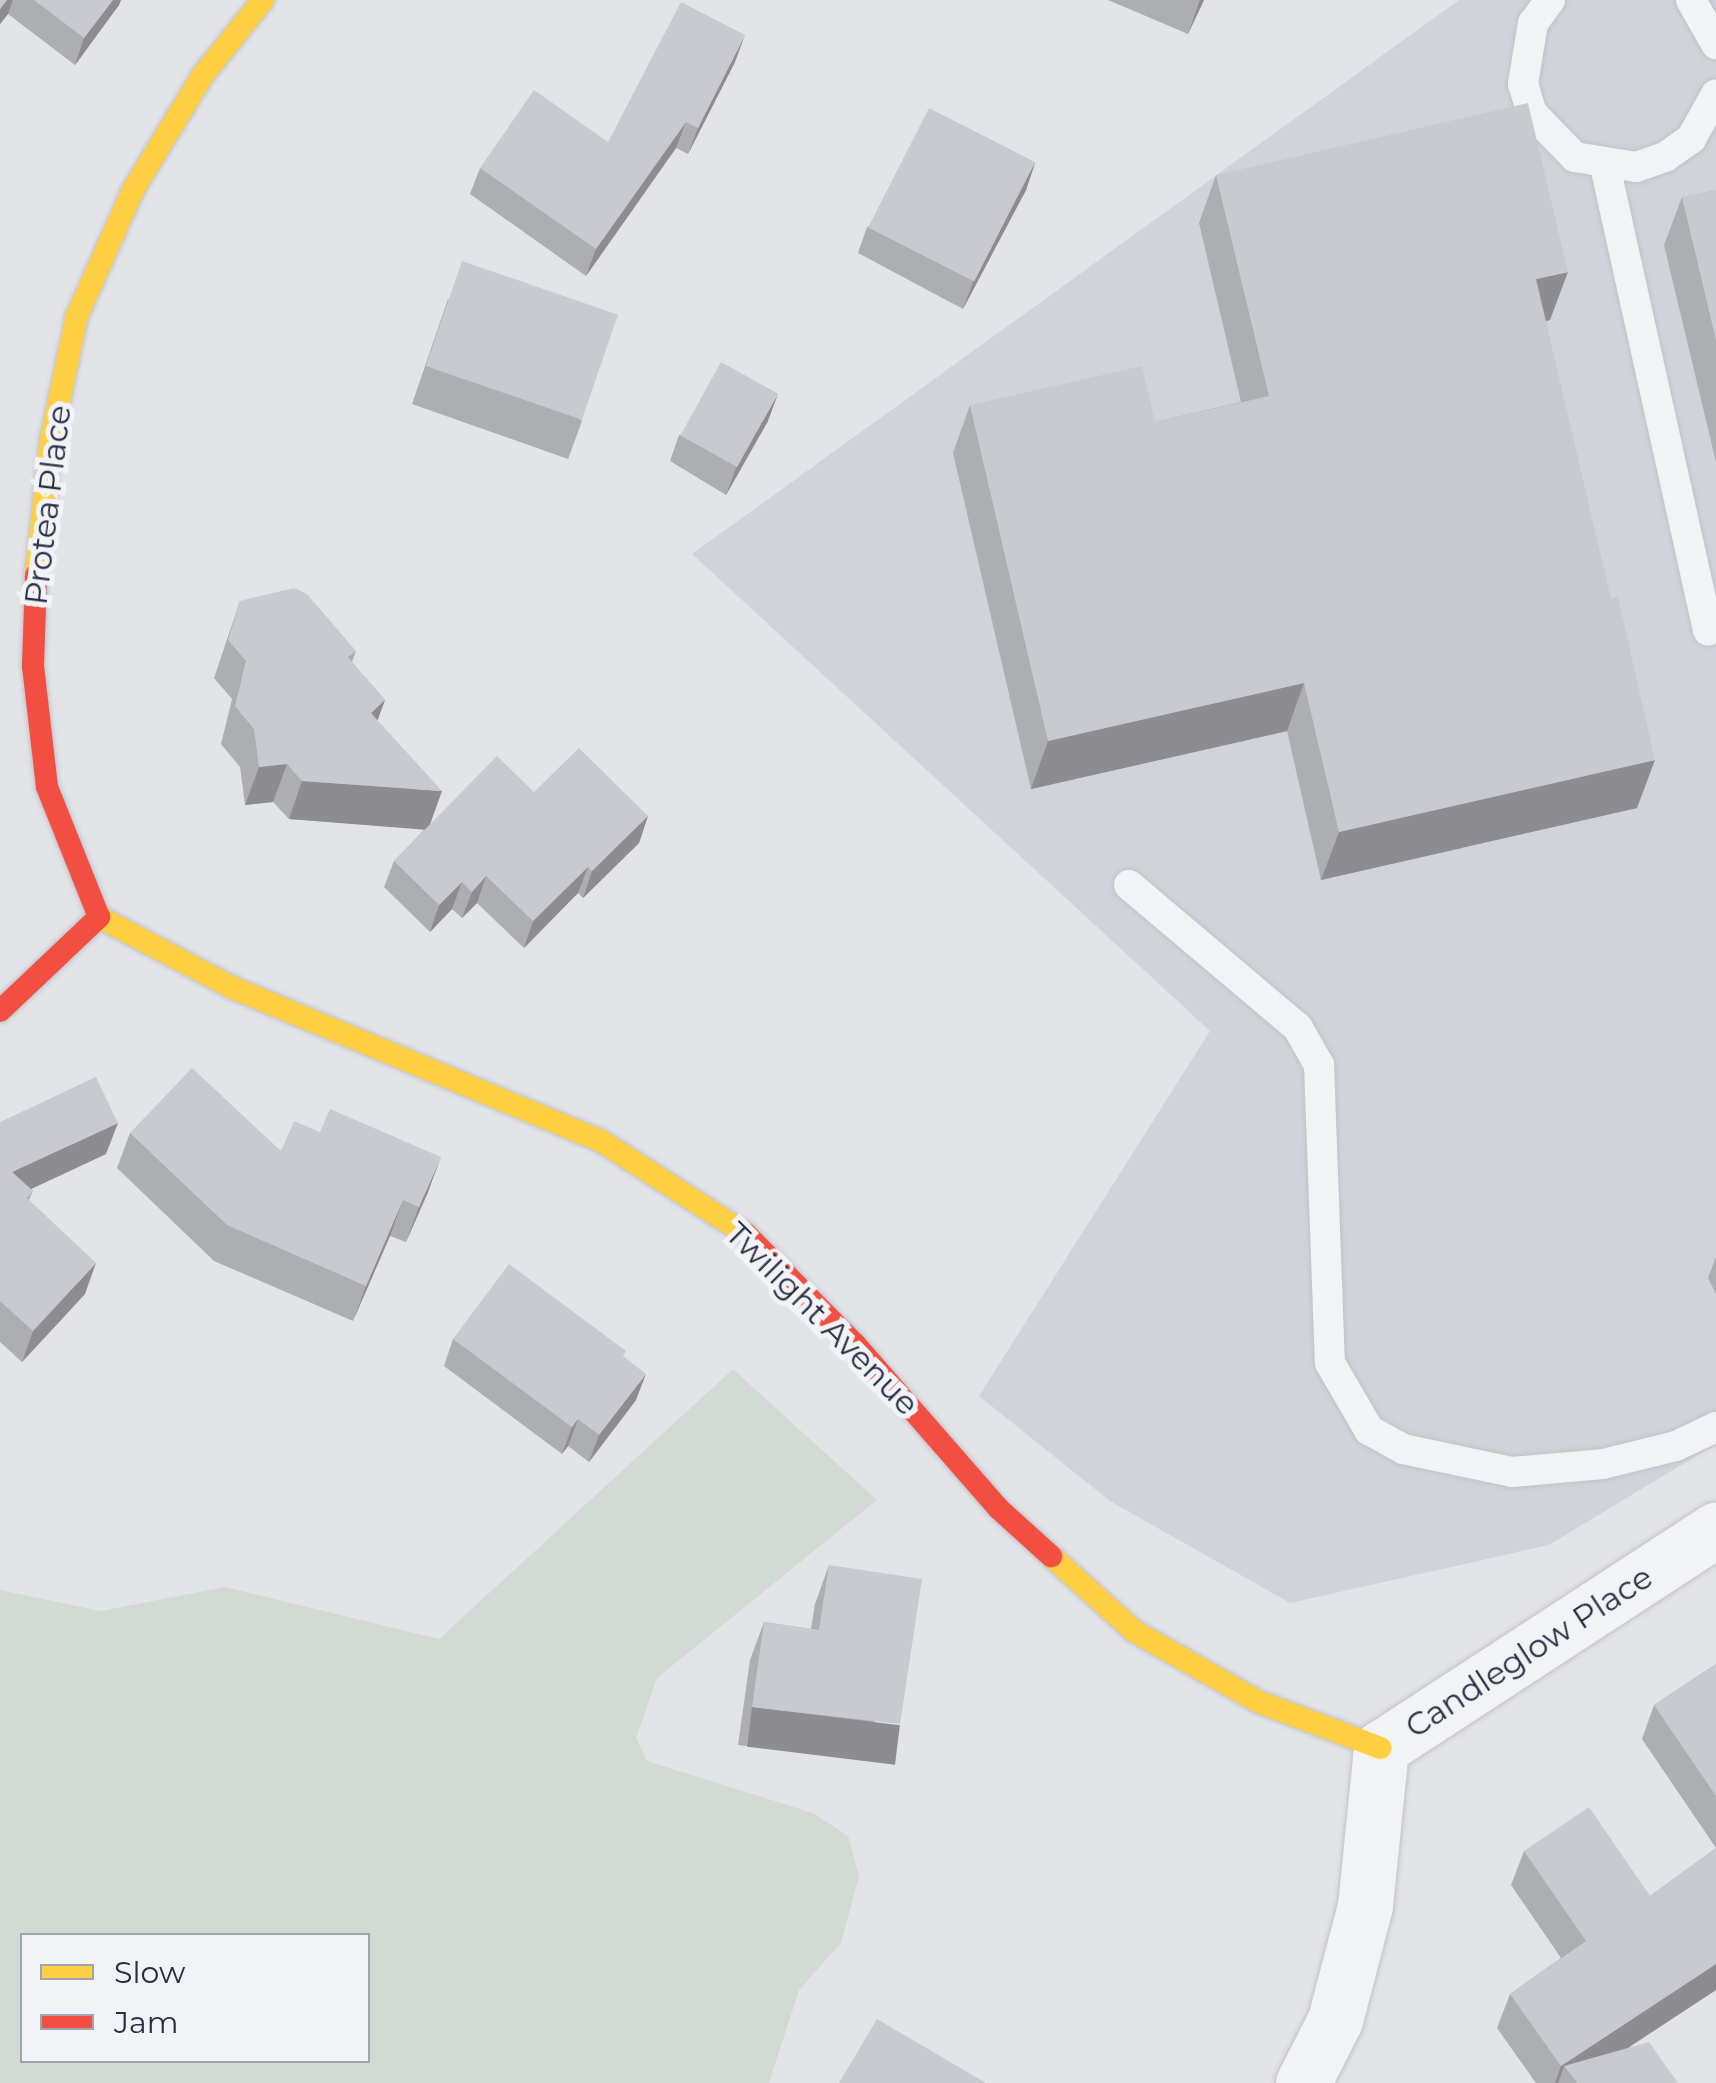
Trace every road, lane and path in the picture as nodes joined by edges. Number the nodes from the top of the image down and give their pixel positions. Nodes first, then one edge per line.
1 (263, 0) edge
2 (1550, 0) edge
3 (1691, 0) edge
4 (1716, 44) edge
5 (1716, 94) edge
6 (1703, 147) edge
7 (1605, 166) junction
8 (1708, 631) dead end
9 (1129, 885) dead end
10 (99, 917) junction
11 (0, 1011) edge
12 (1716, 1428) edge
13 (1716, 1530) edge
14 (1381, 1748) junction
15 (1303, 2083) edge

1 - 10 street, Protea Place
2 - 7 lane
3 - 4 lane
5 - 6 lane
6 - 7 lane
7 - 8 lane
9 - 12 lane
10 - 11 street
10 - 14 street, Twilight Avenue
13 - 14 street, Candleglow Place
14 - 15 street, Candleglow Place

